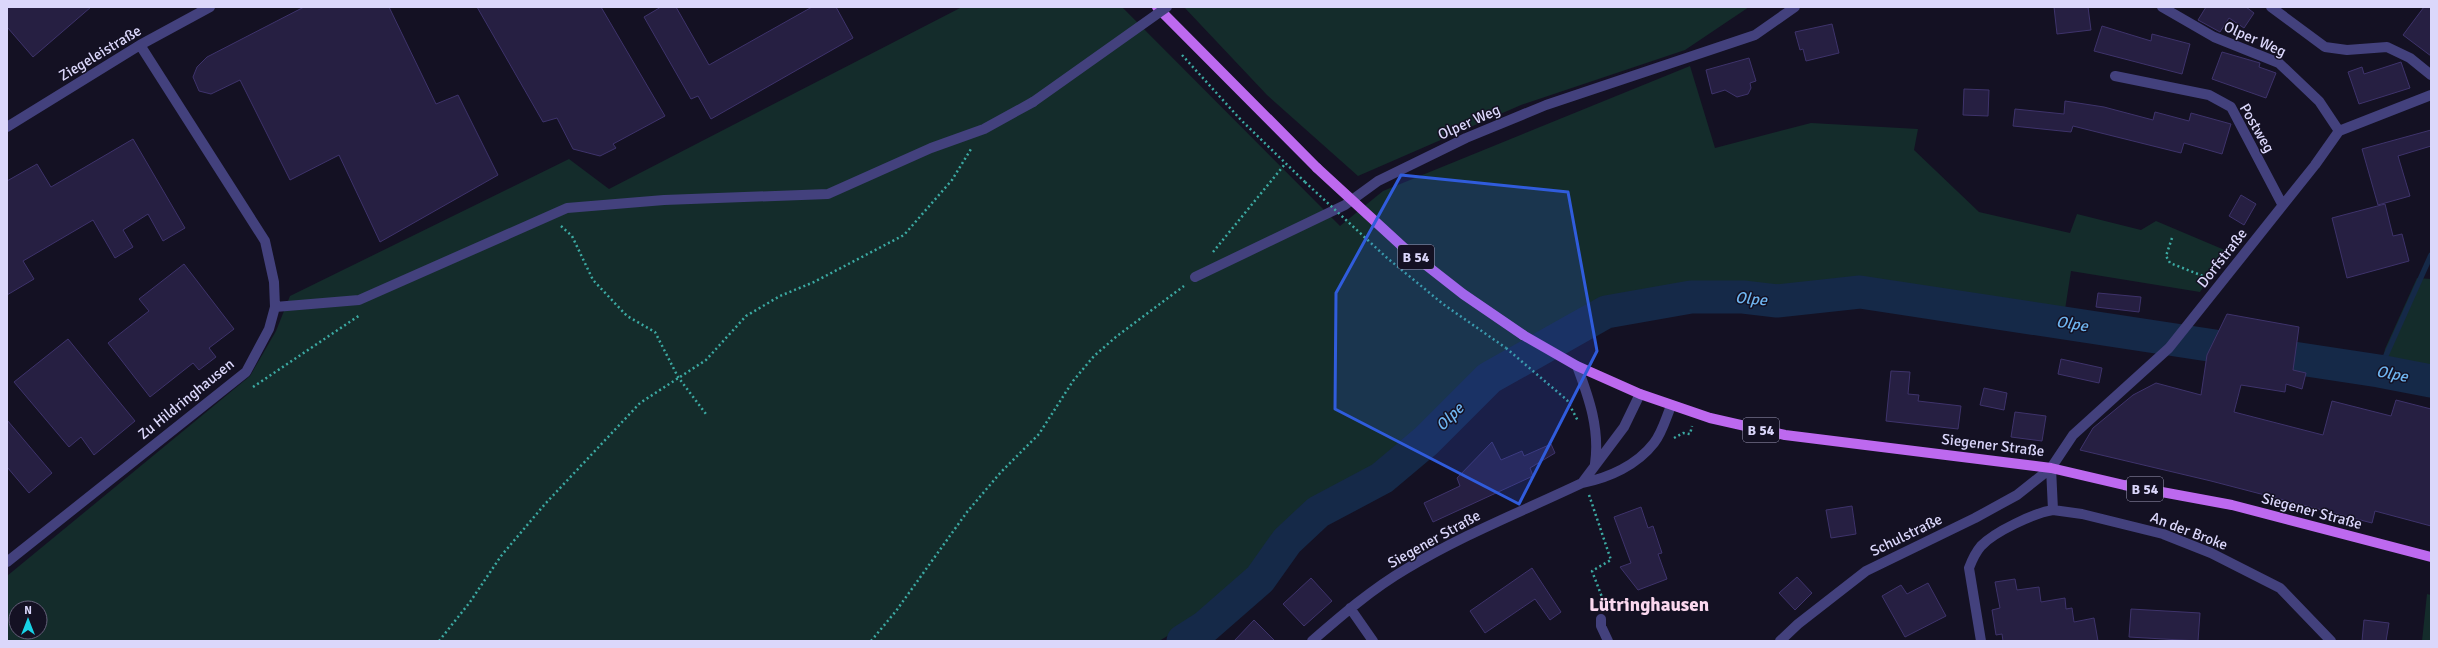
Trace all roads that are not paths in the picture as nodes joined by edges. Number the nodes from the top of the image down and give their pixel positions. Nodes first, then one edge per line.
1 (210, 7) edge
2 (1157, 7) edge
3 (1167, 7) edge
4 (1795, 7) edge
5 (2162, 7) edge
6 (2270, 7) edge
7 (140, 45) junction
8 (2431, 75) edge
9 (2115, 76) dead end
10 (2431, 95) edge
11 (7, 127) edge
12 (2339, 131) junction
13 (2282, 204) junction
14 (1195, 277) road end
15 (274, 307) junction
16 (1577, 366) junction
17 (1640, 394) junction
18 (1671, 406) junction
19 (1594, 466) junction
20 (2051, 468) junction
21 (1582, 483) junction
22 (2053, 510) junction
23 (2431, 558) edge
24 (7, 562) edge
25 (1350, 608) junction
26 (1601, 619) road end
27 (1312, 641) edge
28 (1373, 641) edge
29 (1608, 641) edge
30 (1780, 641) edge
31 (1981, 641) edge
32 (2331, 641) edge

1 - 7 street, Ziegeleistraße
2 - 16 main road, B 54, bridge
3 - 15 street, bridge
4 - 14 street, Olper Weg
5 - 12 street, Olper Weg
6 - 8 street
7 - 11 street, Ziegeleistraße
7 - 15 street, Zu Hildringhausen
9 - 13 street, Postweg
10 - 12 street
12 - 13 street, Dorfstraße
13 - 20 street, Dorfstraße
15 - 24 street, Zu Hildringhausen
16 - 17 main road, B 54
16 - 19 street
17 - 18 main road, B 54
17 - 19 street
18 - 20 main road, Siegener Straße / B 54
18 - 21 street, Siegener Straße
19 - 21 street
20 - 22 street
20 - 23 main road, Siegener Straße / B 54
20 - 30 street, Schulstraße
21 - 25 street, Siegener Straße
22 - 31 street, An der Broke
22 - 32 street, An der Broke
25 - 27 street, Siegener Straße
25 - 28 street
26 - 29 street

